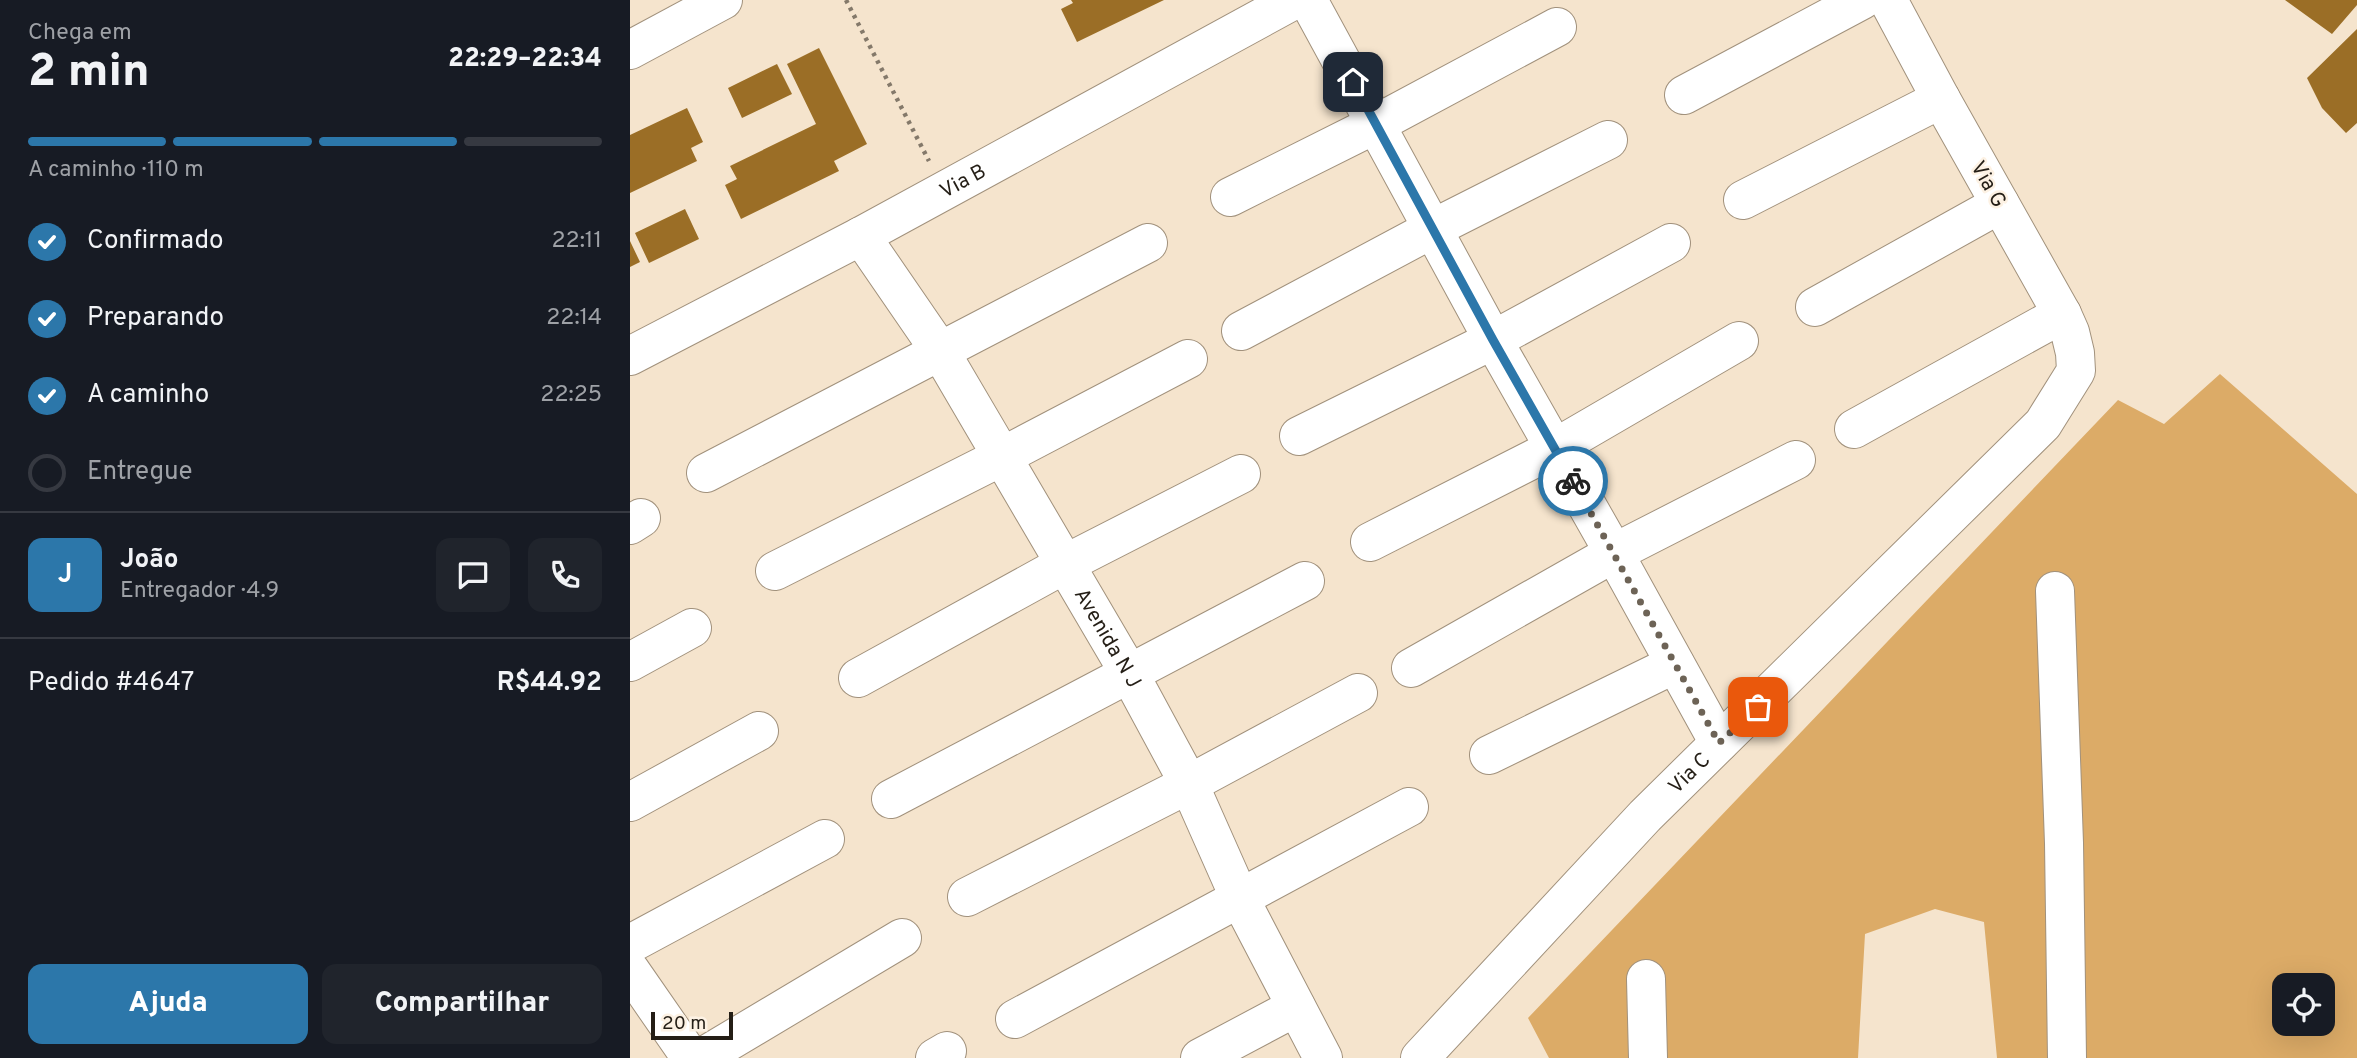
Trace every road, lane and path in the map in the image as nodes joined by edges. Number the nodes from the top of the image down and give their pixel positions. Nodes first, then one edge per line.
1 (723, 0) edge
2 (846, 0) edge
3 (1294, 0) edge
4 (1308, 0) edge
5 (1862, 0) edge
6 (1888, 0) edge
7 (1556, 27) dead end
8 (630, 50) edge
9 (1684, 95) dead end
10 (1941, 99) junction
11 (1376, 124) junction
12 (1608, 140) dead end
13 (944, 191) junction
14 (1230, 197) dead end
15 (1744, 200) dead end
16 (2000, 204) junction
17 (1434, 228) junction
18 (862, 236) junction
19 (1148, 243) dead end
20 (1671, 243) dead end
21 (1815, 307) dead end
22 (2062, 314) junction
23 (1241, 331) dead end
24 (1493, 340) junction
25 (1739, 341) dead end
26 (940, 351) junction
27 (630, 356) edge
28 (1188, 359) dead end
29 (2076, 372) joint
30 (1854, 429) dead end
31 (1299, 436) dead end
32 (1555, 448) junction
33 (1003, 456) junction
34 (1796, 460) dead end
35 (706, 473) dead end
36 (1241, 474) dead end
37 (1370, 542) dead end
38 (1615, 553) junction
39 (1065, 564) junction
40 (775, 570) dead end
41 (1305, 581) dead end
42 (2055, 592) dead end
43 (692, 628) dead end
44 (630, 662) edge
45 (1675, 664) junction
46 (1411, 668) dead end
47 (1129, 673) junction
48 (858, 678) dead end
49 (1358, 692) dead end
50 (759, 731) dead end
51 (1719, 743) junction
52 (1489, 755) dead end
53 (1188, 784) junction
54 (891, 799) dead end
55 (630, 802) edge
56 (1409, 807) dead end
57 (825, 839) dead end
58 (967, 897) dead end
59 (1240, 899) junction
60 (902, 938) dead end
61 (630, 944) edge
62 (630, 970) edge
63 (1646, 979) dead end
64 (1296, 1007) junction
65 (1015, 1019) dead end
66 (691, 1058) edge
67 (701, 1058) edge
68 (1200, 1058) edge
69 (1323, 1058) edge
70 (1420, 1058) edge
71 (1648, 1058) edge
72 (2067, 1058) edge

1 - 8 street
2 - 13 path
3 - 13 street, Via B
4 - 11 street
5 - 9 street
6 - 10 street, Via G
7 - 11 street
10 - 15 street
10 - 16 street, Via G
11 - 14 street
11 - 17 street
12 - 17 street
13 - 18 street, Via B
16 - 21 street
16 - 22 street, Via G
17 - 23 street
17 - 24 street
18 - 26 street, Avenida N J
18 - 27 street, Via B
19 - 26 street
20 - 24 street
22 - 29 street, Via G
22 - 30 street
24 - 31 street
24 - 32 street
25 - 32 street
26 - 33 street, Avenida N J
26 - 35 street
28 - 33 street
29 - 51 street, Via C
32 - 37 street
32 - 38 street
33 - 39 street, Avenida N J
33 - 40 street
34 - 38 street
36 - 39 street
38 - 45 street
38 - 46 street
39 - 47 street, Avenida N J
39 - 48 street
41 - 47 street
42 - 72 street
43 - 44 street
45 - 51 street
45 - 52 street
47 - 53 street, Avenida N J
47 - 54 street
49 - 53 street
50 - 55 street
51 - 70 street, Via C
53 - 58 street
53 - 59 street, Avenida N J
56 - 59 street
57 - 61 street
59 - 64 street, Avenida N J
59 - 65 street
60 - 67 street
62 - 66 street
63 - 71 street
64 - 68 street
64 - 69 street, Avenida N J

